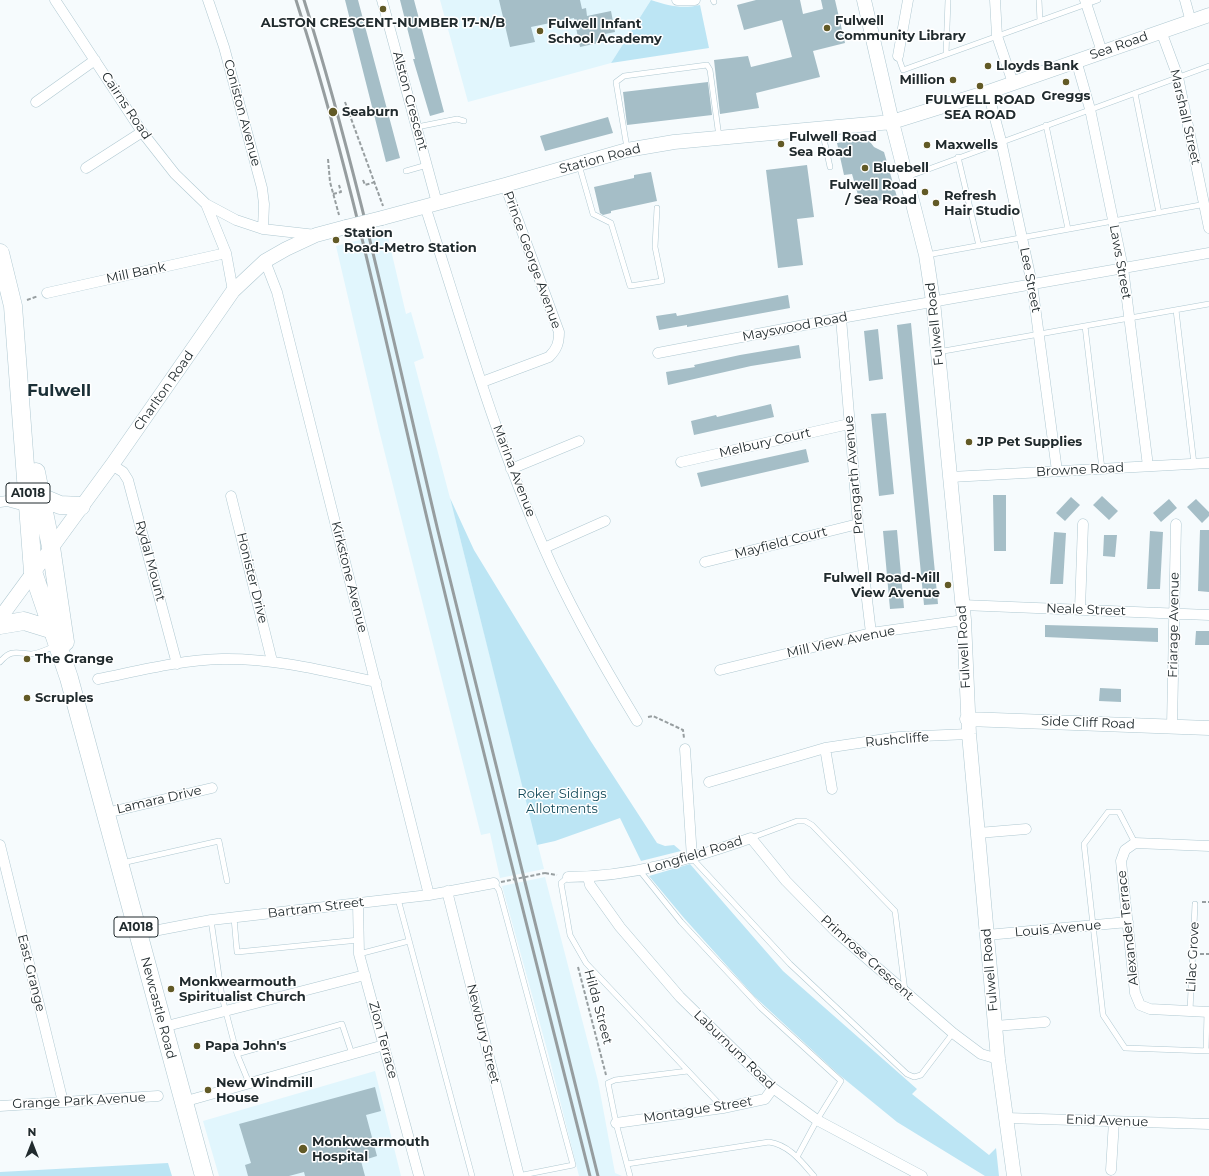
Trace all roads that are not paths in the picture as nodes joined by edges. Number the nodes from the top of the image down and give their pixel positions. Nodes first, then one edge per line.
1 (55, 0) edge
2 (208, 0) edge
3 (382, 0) edge
4 (677, 0) edge
5 (695, 0) edge
6 (864, 0) edge
7 (908, 0) edge
8 (948, 0) edge
9 (995, 0) edge
10 (1039, 0) edge
11 (1098, 0) edge
12 (1185, 0) edge
13 (1085, 2) edge
14 (1209, 15) edge
15 (1040, 21) junction
16 (1191, 22) junction
17 (1161, 31) junction
18 (996, 36) junction
19 (1102, 52) junction
20 (946, 54) junction
21 (898, 56) joint
22 (95, 60) junction
23 (1076, 60) junction
24 (1209, 66) edge
25 (1178, 78) junction
26 (1013, 83) junction
27 (988, 92) junction
28 (1135, 93) junction
29 (36, 102) dead end
30 (1090, 109) junction
31 (464, 121) dead end
32 (892, 122) junction
33 (1046, 125) junction
34 (418, 127) junction
35 (822, 130) junction
36 (142, 132) junction
37 (719, 138) junction
38 (1001, 141) junction
39 (627, 150) junction
40 (958, 157) junction
41 (579, 164) junction
42 (427, 165) junction
43 (830, 167) dead end
44 (86, 168) dead end
45 (406, 171) dead end
46 (907, 177) junction
47 (505, 185) junction
48 (206, 204) junction
49 (1207, 204) edge
50 (431, 205) junction
51 (657, 208) dead end
52 (1159, 213) junction
53 (1113, 221) junction
54 (1209, 228) edge
55 (263, 229) junction
56 (1068, 229) junction
57 (316, 235) junction
58 (1022, 238) junction
59 (979, 246) junction
60 (0, 253) edge
61 (226, 253) junction
62 (1209, 253) edge
63 (926, 255) junction
64 (264, 261) junction
65 (1123, 268) junction
66 (1032, 284) junction
67 (233, 292) junction
68 (47, 293) road end
69 (933, 302) junction
70 (1209, 304) edge
71 (1176, 310) junction
72 (841, 318) junction
73 (1129, 318) junction
74 (1085, 326) junction
75 (1040, 335) junction
76 (938, 352) junction
77 (658, 353) dead end
78 (482, 382) junction
79 (850, 424) junction
80 (579, 441) dead end
81 (680, 462) dead end
82 (1209, 463) edge
83 (1194, 464) junction
84 (112, 465) junction
85 (1148, 466) junction
86 (511, 469) junction
87 (1102, 469) junction
88 (1057, 471) junction
89 (951, 477) junction
90 (232, 496) dead end
91 (0, 502) edge
92 (35, 502) junction
93 (81, 506) junction
94 (605, 521) dead end
95 (858, 524) junction
96 (1083, 524) dead end
97 (1176, 524) dead end
98 (51, 547) junction
99 (544, 548) junction
100 (705, 562) dead end
101 (33, 572) junction
102 (962, 605) junction
103 (1080, 609) junction
104 (1174, 613) junction
105 (1209, 615) edge
106 (0, 618) edge
107 (964, 620) junction
108 (0, 625) edge
109 (871, 633) junction
110 (56, 638) junction
111 (272, 661) junction
112 (0, 662) edge
113 (177, 664) junction
114 (720, 670) dead end
115 (69, 678) junction
116 (98, 679) dead end
117 (376, 682) junction
118 (967, 718) junction
119 (637, 721) road end
120 (1172, 726) junction
121 (1209, 728) edge
122 (969, 734) junction
123 (825, 748) junction
124 (685, 749) road end
125 (709, 782) dead end
126 (212, 788) dead end
127 (832, 789) dead end
128 (106, 813) junction
129 (1026, 829) dead end
130 (978, 833) junction
131 (751, 838) junction
132 (1135, 843) junction
133 (0, 844) edge
134 (1209, 846) edge
135 (692, 858) junction
136 (119, 864) junction
137 (640, 871) junction
138 (568, 877) joint
139 (588, 877) junction
140 (227, 881) dead end
141 (497, 883) joint
142 (448, 891) junction
143 (429, 895) junction
144 (398, 899) junction
145 (358, 903) junction
146 (1195, 904) dead end
147 (234, 918) junction
148 (211, 920) junction
149 (1128, 922) junction
150 (1093, 925) junction
151 (138, 934) junction
152 (987, 935) junction
153 (358, 940) junction
154 (409, 941) junction
155 (359, 954) junction
156 (365, 975) junction
157 (905, 992) junction
158 (227, 1011) junction
159 (1190, 1011) junction
160 (1208, 1012) edge
161 (1045, 1022) dead end
162 (995, 1026) junction
163 (163, 1027) junction
164 (953, 1033) junction
165 (384, 1045) junction
166 (1208, 1051) edge
167 (237, 1054) junction
168 (352, 1054) junction
169 (998, 1059) junction
170 (688, 1071) junction
171 (249, 1083) junction
172 (773, 1088) junction
173 (158, 1096) dead end
174 (63, 1102) junction
175 (183, 1102) junction
176 (0, 1106) edge
177 (722, 1108) junction
178 (1006, 1118) junction
179 (817, 1120) junction
180 (1114, 1121) junction
181 (616, 1123) junction
182 (1209, 1124) edge
183 (797, 1157) junction
184 (627, 1164) junction
185 (1112, 1170) dead end
186 (204, 1176) edge
187 (419, 1176) edge
188 (472, 1176) edge
189 (518, 1176) edge
190 (630, 1176) edge
191 (814, 1176) edge
192 (922, 1176) edge
193 (1014, 1176) edge

1 - 22 street, Cairns Road
2 - 55 street, Coniston Avenue
3 - 34 street, Alston Crescent
4 - 5 street
6 - 32 street, Fulwell Road
7 - 21 street
8 - 20 lane
9 - 18 street
10 - 15 lane
11 - 13 lane
12 - 16 street
13 - 15 lane
13 - 19 street
14 - 16 street, Sea Road
15 - 18 lane
16 - 17 street, Sea Road
17 - 19 street, Sea Road
17 - 25 street, Marshall Street
18 - 20 lane
18 - 26 street
19 - 23 street, Sea Road
20 - 21 lane
22 - 29 street
22 - 36 street, Cairns Road
23 - 26 street, Sea Road
23 - 30 street, Laws Street
24 - 25 lane
25 - 28 lane
25 - 49 street, Marshall Street
26 - 27 street, Sea Road
27 - 32 street, Sea Road
27 - 38 street, Lee Street
28 - 30 lane
28 - 52 lane
30 - 33 lane
30 - 53 street, Laws Street
31 - 34 lane
32 - 35 street, Station Road
32 - 46 street, Fulwell Road
33 - 38 lane
33 - 56 lane
34 - 42 street, Alston Crescent
35 - 37 street, Station Road
35 - 43 lane
36 - 44 street
36 - 48 street, Cairns Road
37 - 39 street, Station Road
37 - 39 lane
38 - 40 lane
38 - 58 street, Lee Street
39 - 41 street, Station Road
40 - 46 lane
40 - 59 lane
41 - 47 street, Station Road
41 - 51 lane
42 - 45 lane
42 - 50 street, Alston Crescent
46 - 63 street, Fulwell Road
47 - 50 street, Station Road
47 - 78 street, Prince George Avenue
48 - 55 street, Cairns Road
48 - 61 street, Cairns Road
49 - 52 lane
49 - 54 street, Marshall Street
50 - 57 street, Station Road, bridge
50 - 78 street, Marina Avenue
52 - 53 lane
53 - 56 lane
53 - 65 street, Laws Street
55 - 57 street, Cairns Road
56 - 58 lane
57 - 64 street, Charlton Road
58 - 59 lane
58 - 66 street, Lee Street
59 - 63 lane
60 - 92 highway, A1018
61 - 67 street, Cairns Road
61 - 68 street, Mill Bank
62 - 65 street, Mayswood Road
63 - 69 street, Fulwell Road
64 - 67 street, Charlton Road
64 - 117 street, Kirkstone Avenue
65 - 66 street, Mayswood Road
65 - 73 street, Laws Street
66 - 69 street, Mayswood Road
66 - 75 street, Lee Street
67 - 84 street, Charlton Road
69 - 72 street, Mayswood Road
69 - 76 street, Fulwell Road
70 - 71 lane
71 - 73 lane
71 - 83 lane
72 - 77 street, Mayswood Road
72 - 79 street, Prengarth Avenue
73 - 74 lane
73 - 85 street, Laws Street
74 - 75 lane
74 - 87 lane
75 - 76 lane
75 - 88 street, Lee Street
76 - 89 street, Fulwell Road
78 - 86 street, Marina Avenue
79 - 81 street, Melbury Court
79 - 95 street, Prengarth Avenue
80 - 86 street
82 - 83 street, Browne Road
83 - 85 street, Browne Road
84 - 93 street, Charlton Road
84 - 113 street, Rydal Mount
85 - 87 street, Browne Road
86 - 99 street, Marina Avenue
87 - 88 street, Browne Road
88 - 89 street, Browne Road
89 - 102 street, Fulwell Road
90 - 111 street, Honister Drive
91 - 92 street
92 - 93 highway
92 - 98 highway, A1018
92 - 101 highway, A1018
93 - 98 street, Charlton Road
94 - 99 street
95 - 100 street, Mayfield Court
95 - 109 street, Prengarth Avenue
96 - 103 street
97 - 104 street, Friarage Avenue
98 - 101 street, Charlton Road
98 - 115 highway, Newcastle Road / A1018
99 - 119 street, Marina Avenue
101 - 106 street, Charlton Road
101 - 110 highway, Newcastle Road / A1018
102 - 103 street, Neale Street
102 - 107 street, Fulwell Road
103 - 104 street, Neale Street
104 - 105 street, Neale Street
104 - 120 street, Friarage Avenue
107 - 109 street, Mill View Avenue
107 - 118 street, Fulwell Road
108 - 110 highway
109 - 114 street, Mill View Avenue
110 - 112 lane
110 - 115 highway, Newcastle Road / A1018
111 - 113 street
111 - 117 street
113 - 116 street
115 - 128 highway, Newcastle Road / A1018
117 - 143 street, Kirkstone Avenue
118 - 120 street, Side Cliff Road
118 - 122 street, Fulwell Road
120 - 121 street, Side Cliff Road
122 - 123 street, Rushcliffe
122 - 130 street, Fulwell Road
123 - 125 street, Rushcliffe
123 - 127 street
124 - 135 street
126 - 128 street, Lamara Drive
128 - 136 highway, Newcastle Road / A1018
129 - 130 street
130 - 152 street, Fulwell Road
131 - 135 street, Longfield Road
131 - 157 street, Primrose Crescent
131 - 157 lane
132 - 134 street
132 - 149 street, Alexander Terrace
132 - 150 lane
133 - 174 street, East Grange
135 - 137 street, Longfield Road
135 - 164 lane
136 - 140 lane
136 - 151 highway, Newcastle Road / A1018
137 - 139 street, Longfield Road
137 - 179 lane
138 - 139 street, Longfield Road
138 - 170 lane
139 - 172 street, Laburnum Road
141 - 142 street, Bartram Street
141 - 189 lane
142 - 143 street, Bartram Street
142 - 189 street, Newbury Street
143 - 144 street, Bartram Street
144 - 145 street, Bartram Street
144 - 154 lane
145 - 147 street, Bartram Street
145 - 153 street, Zion Terrace
146 - 159 lane, Lilac Grove
147 - 148 street, Bartram Street
147 - 153 lane
148 - 151 street, Bartram Street
148 - 158 lane
149 - 150 street, Louis Avenue
149 - 159 street, Alexander Terrace
150 - 152 street, Louis Avenue
150 - 166 lane
151 - 163 highway, Newcastle Road / A1018
152 - 162 street, Fulwell Road
153 - 155 street, Zion Terrace
154 - 155 lane
154 - 188 lane
155 - 156 street, Zion Terrace
156 - 158 street
156 - 165 street, Zion Terrace
157 - 164 street, Primrose Crescent
158 - 163 street
158 - 167 lane
159 - 160 street
160 - 166 lane
161 - 162 street
162 - 169 street, Fulwell Road
163 - 175 highway, Newcastle Road / A1018
164 - 169 street, Primrose Crescent
165 - 168 street
165 - 187 street, Zion Terrace
167 - 168 lane
167 - 171 lane
168 - 171 street
169 - 178 street, Fulwell Road
170 - 177 lane
170 - 181 lane
171 - 175 street
172 - 177 street, Montague Street
172 - 179 street, Laburnum Road
173 - 174 street, Grange Park Avenue
174 - 176 street, Grange Park Avenue
175 - 186 highway, Newcastle Road / A1018
177 - 181 street, Montague Street
178 - 180 street, Enid Avenue
178 - 193 street, Fulwell Road
179 - 183 lane
179 - 192 street, Laburnum Road
180 - 182 street, Enid Avenue
180 - 185 street
181 - 184 lane
183 - 184 lane
183 - 191 lane
184 - 190 lane

